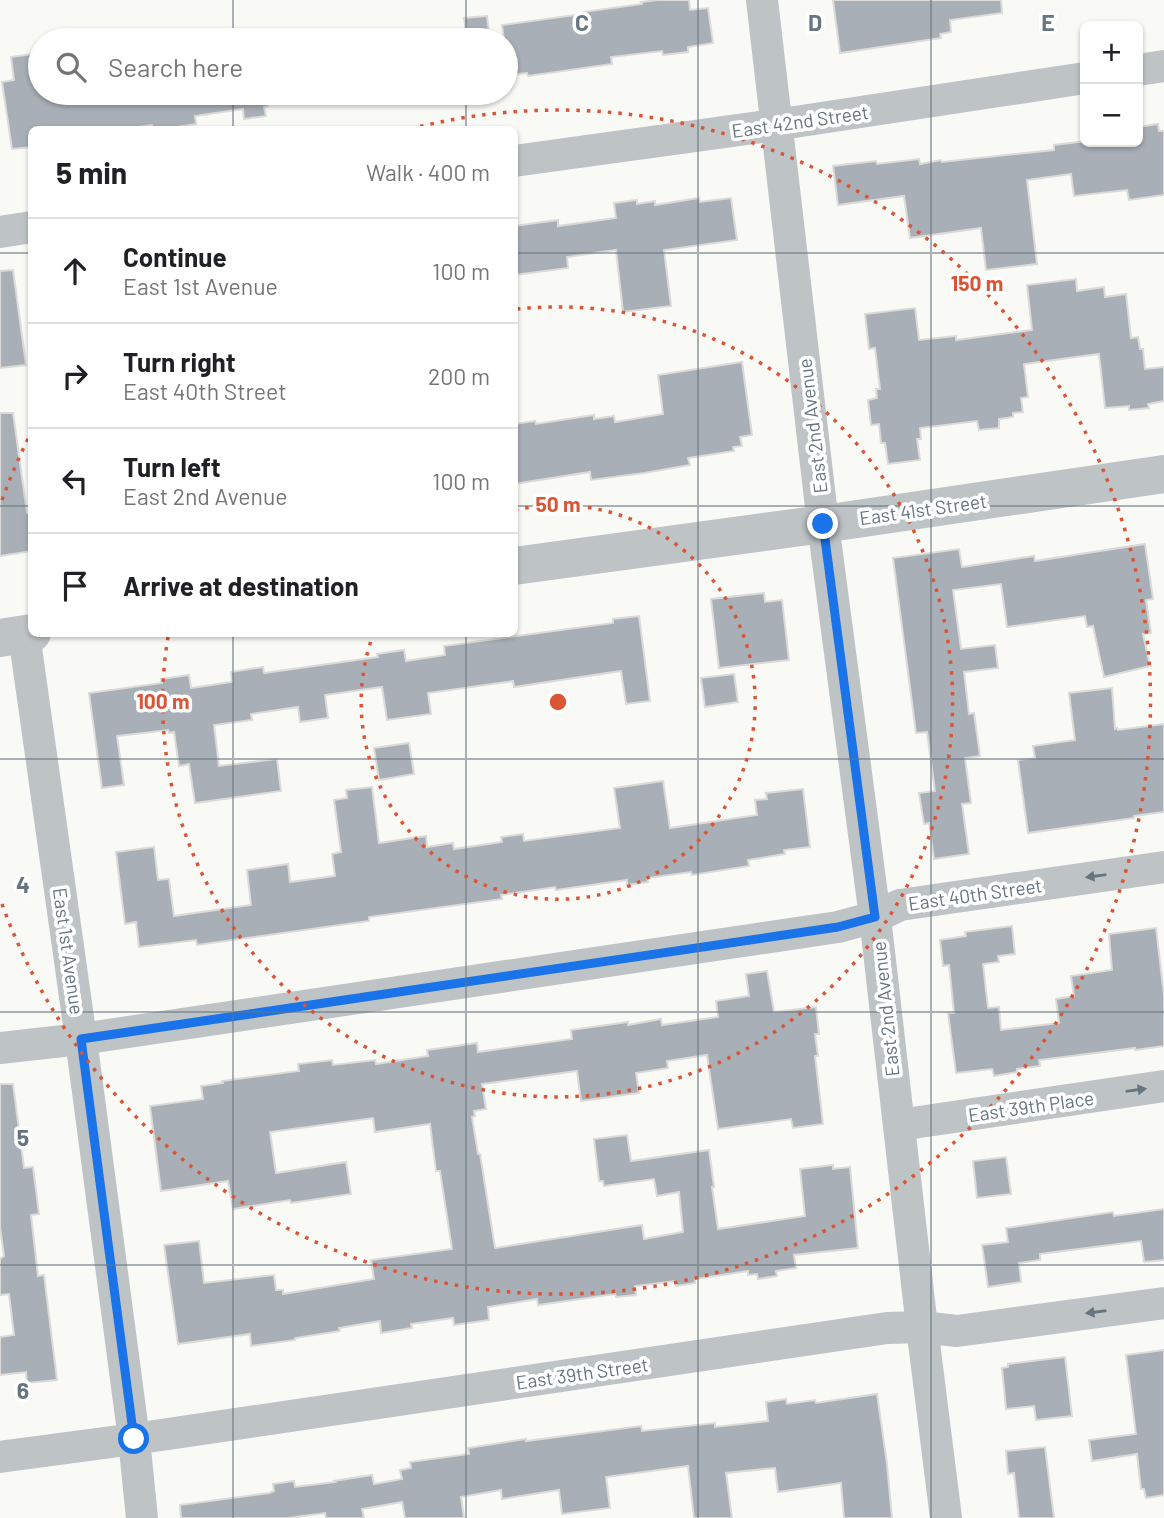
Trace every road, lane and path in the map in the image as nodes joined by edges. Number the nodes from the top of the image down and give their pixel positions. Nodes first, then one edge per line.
1 (762, 0) edge
2 (1164, 66) edge
3 (1143, 69) edge
4 (1080, 79) edge
5 (775, 125) junction
6 (518, 160) edge
7 (28, 228) edge
8 (0, 232) edge
9 (1164, 474) edge
10 (823, 524) junction
11 (518, 565) edge
12 (19, 635) edge
13 (1164, 866) edge
14 (875, 917) junction
15 (81, 1039) junction
16 (0, 1048) edge
17 (1164, 1086) edge
18 (898, 1125) junction
19 (1164, 1303) edge
20 (922, 1327) junction
21 (134, 1439) junction
22 (0, 1457) edge
23 (142, 1518) edge
24 (946, 1518) edge

1 - 5 street, East 2nd Avenue
2 - 3 street
4 - 5 street, East 42nd Street
5 - 6 street, East 42nd Street
5 - 10 street, East 2nd Avenue
7 - 8 street
9 - 10 street, East 41st Street
10 - 11 street, East 41st Street
10 - 14 street, East 2nd Avenue
12 - 15 street, East 1st Avenue
13 -> 14 street, East 40th Street
14 - 15 street, East 40th Street
14 - 18 street, East 2nd Avenue
15 - 16 street, East 40th Street
15 - 21 street, East 1st Avenue
18 -> 17 street, East 39th Place
18 - 20 street, East 2nd Avenue
19 -> 20 street, East 39th Street
20 - 21 street, East 39th Street
20 - 24 street, East 2nd Avenue
21 - 22 street, East 39th Street
21 - 23 street, East 1st Avenue

